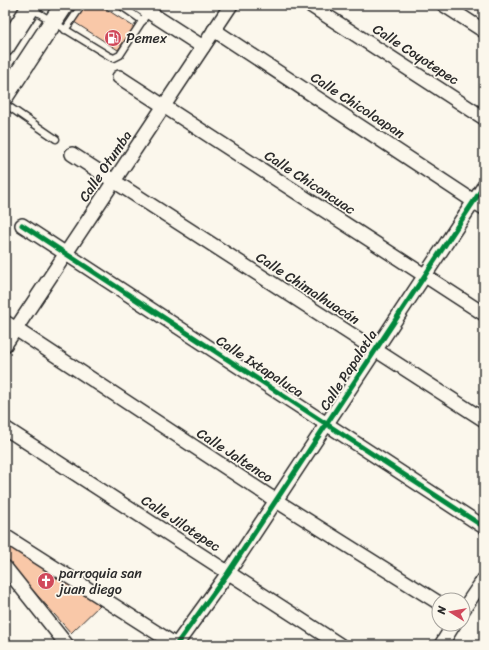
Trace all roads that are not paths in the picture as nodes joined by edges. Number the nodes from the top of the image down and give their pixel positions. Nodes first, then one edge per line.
1 (64, 5) edge
2 (82, 5) edge
3 (120, 5) edge
4 (231, 5) edge
5 (310, 5) edge
6 (444, 5) edge
7 (31, 6) edge
8 (143, 12) edge
9 (59, 26) junction
10 (214, 30) junction
11 (484, 31) edge
12 (8, 36) edge
13 (203, 47) junction
14 (119, 77) dead end
15 (5, 95) edge
16 (5, 104) edge
17 (164, 106) junction
18 (484, 118) edge
19 (56, 139) dead end
20 (72, 154) dead end
21 (114, 182) junction
22 (484, 186) edge
23 (479, 204) edge
24 (22, 225) dead end
25 (66, 253) junction
26 (424, 275) junction
27 (484, 314) edge
28 (10, 325) edge
29 (5, 345) edge
30 (375, 351) junction
31 (484, 420) edge
32 (326, 425) junction
33 (5, 428) edge
34 (275, 500) junction
35 (484, 527) edge
36 (5, 536) edge
37 (5, 567) edge
38 (228, 573) junction
39 (484, 579) edge
40 (431, 598) edge
41 (471, 598) edge
42 (449, 632) edge
43 (67, 645) edge
44 (176, 645) edge
45 (340, 645) edge
46 (441, 645) edge

1 - 9 main road
2 - 9 lane
3 - 8 lane
4 - 10 street, Calle Otumba
5 - 18 street, Calle Coyotepec
6 - 11 street
7 - 9 lane
7 - 12 main road
8 - 9 lane
8 - 13 street
9 - 15 main road
10 - 13 street, Calle Otumba
10 - 23 street, Calle Chicoloapan
13 - 17 street, Calle Otumba
14 - 17 street, Calle Chiconcuac
16 - 19 lane
17 - 21 street, Calle Otumba
17 - 26 street, Calle Chiconcuac
20 - 21 street, Calle Chimalhuacán
21 - 25 street, Calle Otumba
21 - 30 street, Calle Chimalhuacán
22 - 23 street, Calle Papalotla
23 - 26 street, Calle Papalotla
24 - 25 street, Calle Ixtapaluca
25 - 28 street, Calle Otumba
25 - 32 street, Calle Ixtapaluca
26 - 27 street, Calle Chiconcuac
26 - 30 street, Calle Papalotla
28 - 29 street, Calle Otumba
28 - 34 street, Calle Jaltenco
30 - 31 street, Calle Chimalhuacán
30 - 32 street, Calle Papalotla
32 - 34 street, Calle Papalotla
32 - 35 street, Calle Ixtapaluca
33 - 38 street, Calle Jilotepec
34 - 38 street, Calle Papalotla
34 - 40 street, Calle Jaltenco
36 - 44 street
37 - 43 street
38 - 44 street, Calle Papalotla
38 - 45 street, Calle Jilotepec
39 - 41 street
42 - 46 street

